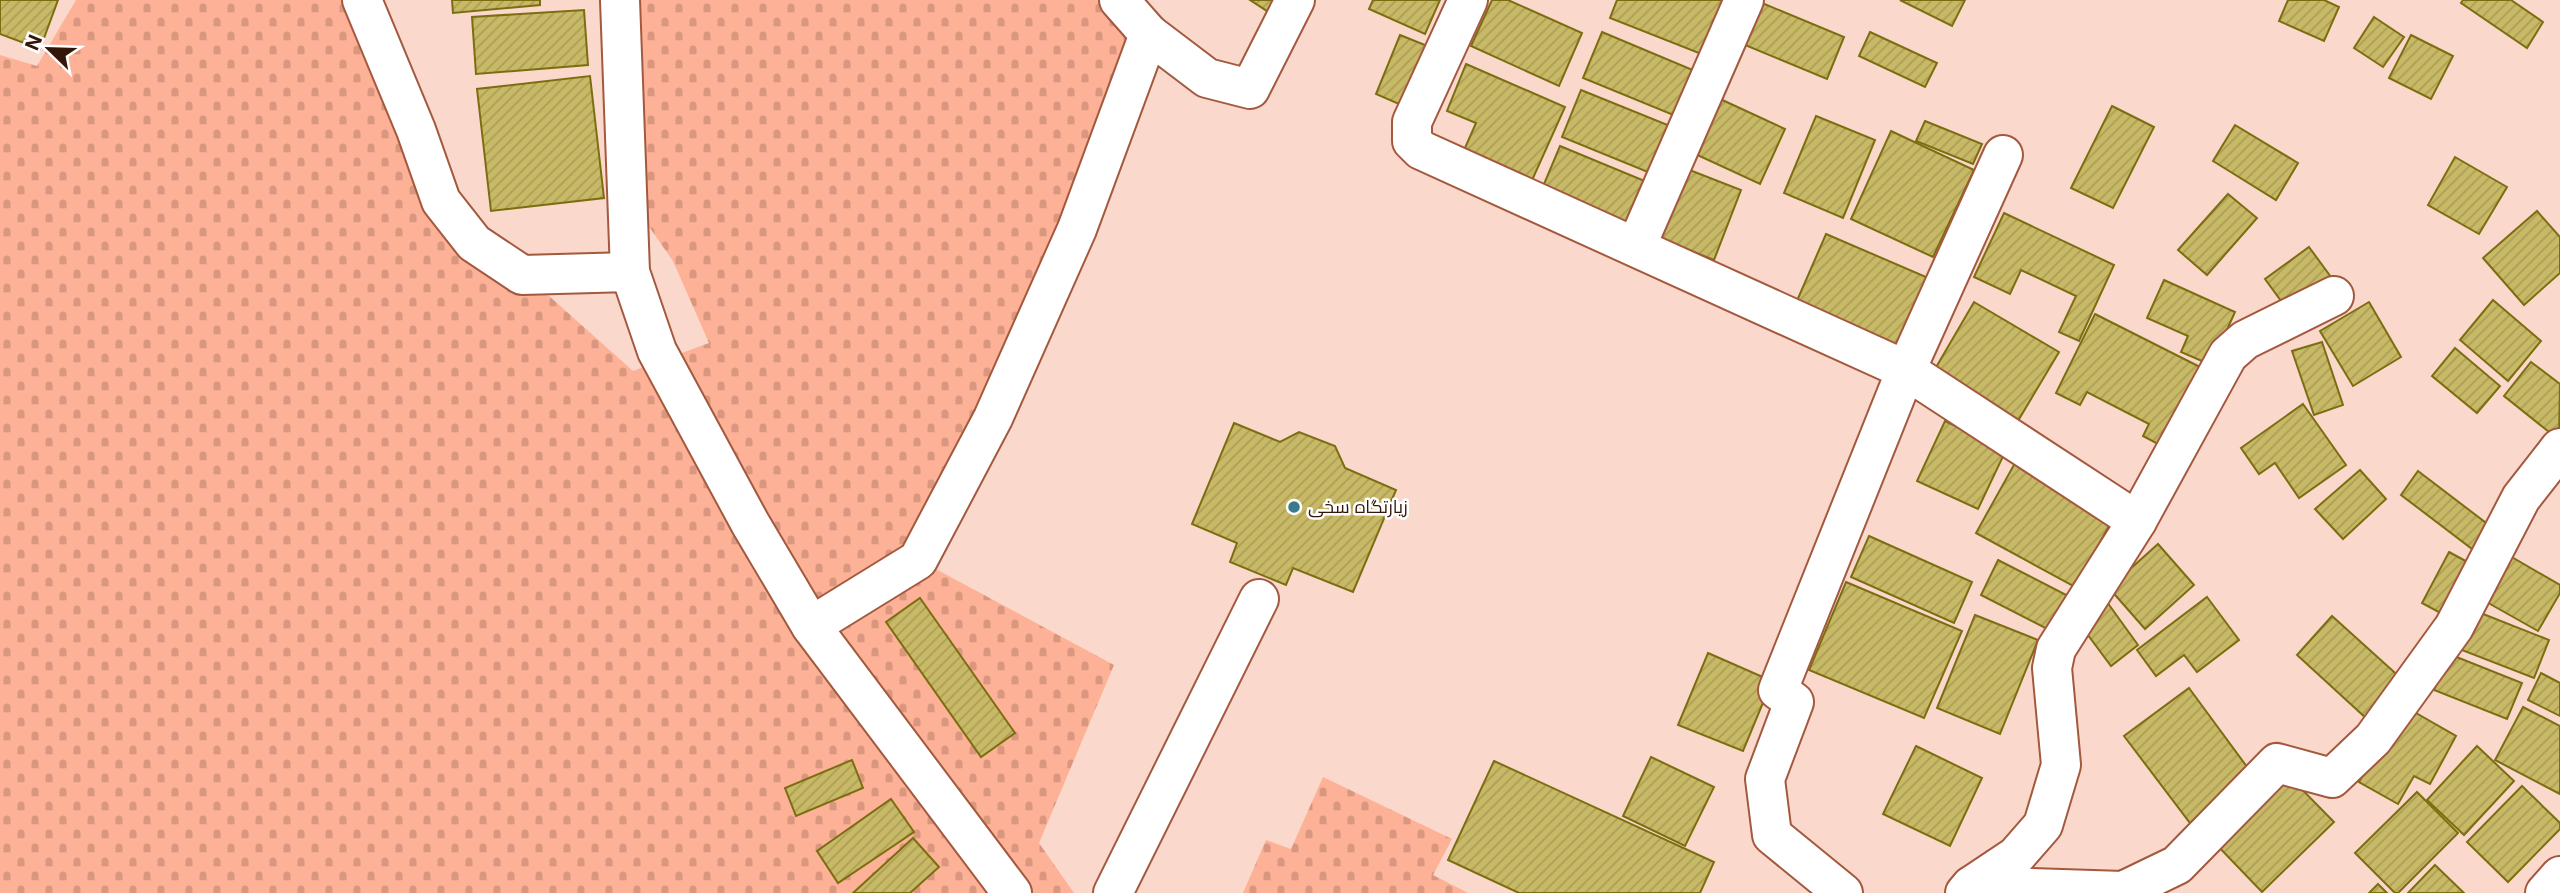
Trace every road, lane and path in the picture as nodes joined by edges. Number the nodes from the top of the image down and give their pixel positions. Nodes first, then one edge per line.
1 (362, 0) edge
2 (620, 0) edge
3 (1119, 0) edge
4 (1295, 0) edge
5 (1468, 0) edge
6 (1744, 0) edge
7 (1149, 34) junction
8 (2003, 155) dead end
9 (1636, 247) junction
10 (630, 272) junction
11 (2334, 296) dead end
12 (1906, 370) junction
13 (2560, 448) edge
14 (2137, 521) junction
15 (1259, 599) dead end
16 (811, 626) junction
17 (2560, 876) edge
18 (1968, 889) edge
19 (1012, 893) edge
20 (1113, 893) edge
21 (1843, 893) edge
22 (2545, 893) edge

1 - 10 street
2 - 10 street
3 - 7 street
4 - 7 street
5 - 9 street
6 - 9 street
7 - 16 street
8 - 12 street
9 - 12 street
10 - 16 street
11 - 14 street
12 - 14 street
12 - 21 street
13 - 18 street
14 - 18 street
15 - 20 street
16 - 19 street
17 - 22 street

